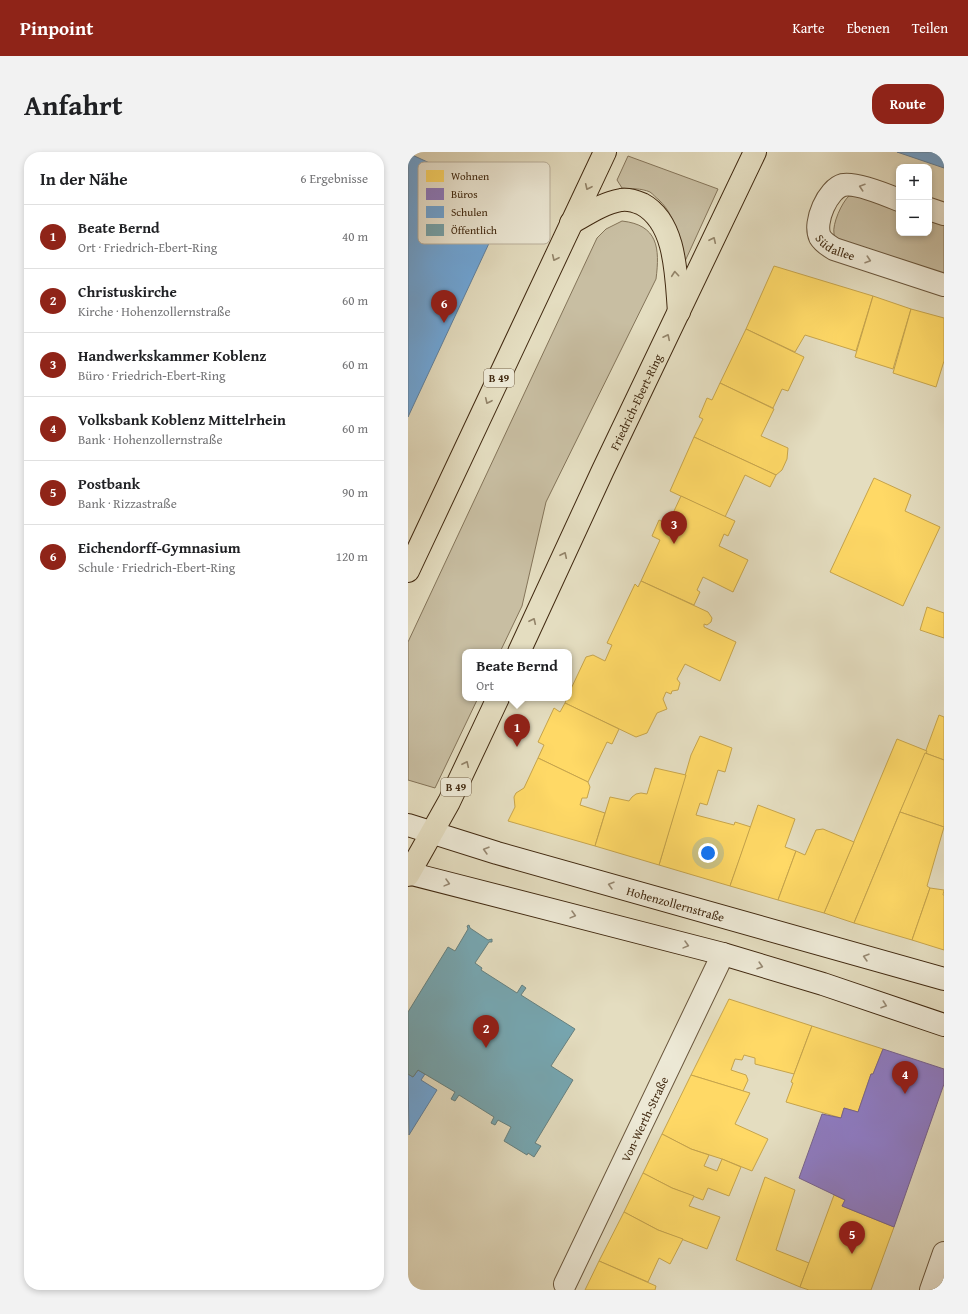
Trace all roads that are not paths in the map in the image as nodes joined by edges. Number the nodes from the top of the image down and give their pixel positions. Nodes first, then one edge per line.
1 (605, 152) edge
2 (755, 152) edge
3 (896, 199) edge
4 (932, 210) edge
5 (944, 214) edge
6 (572, 223) junction
7 (944, 285) edge
8 (679, 313) junction
9 (408, 571) edge
10 (520, 649) edge
11 (497, 701) edge
12 (408, 825) edge
13 (432, 833) junction
14 (408, 874) edge
15 (723, 954) junction
16 (944, 979) edge
17 (944, 1025) edge
18 (944, 1253) edge
19 (565, 1284) dead end
20 (931, 1290) edge

1 -> 6 main road, B 49
8 -> 2 main road, Friedrich-Ebert-Ring
3 -> 7 street, Südallee
4 - 5 street
8 -> 6 main road
6 -> 9 main road, B 49
10 -> 8 main road, Friedrich-Ebert-Ring
13 -> 11 main road, B 49
12 - 13 street, Hohenzollernstraße
13 - 14 main road, B 49
16 -> 13 street, Hohenzollernstraße
14 -> 15 street
15 -> 17 street
15 - 19 street, Von-Werth-Straße
18 - 20 street

